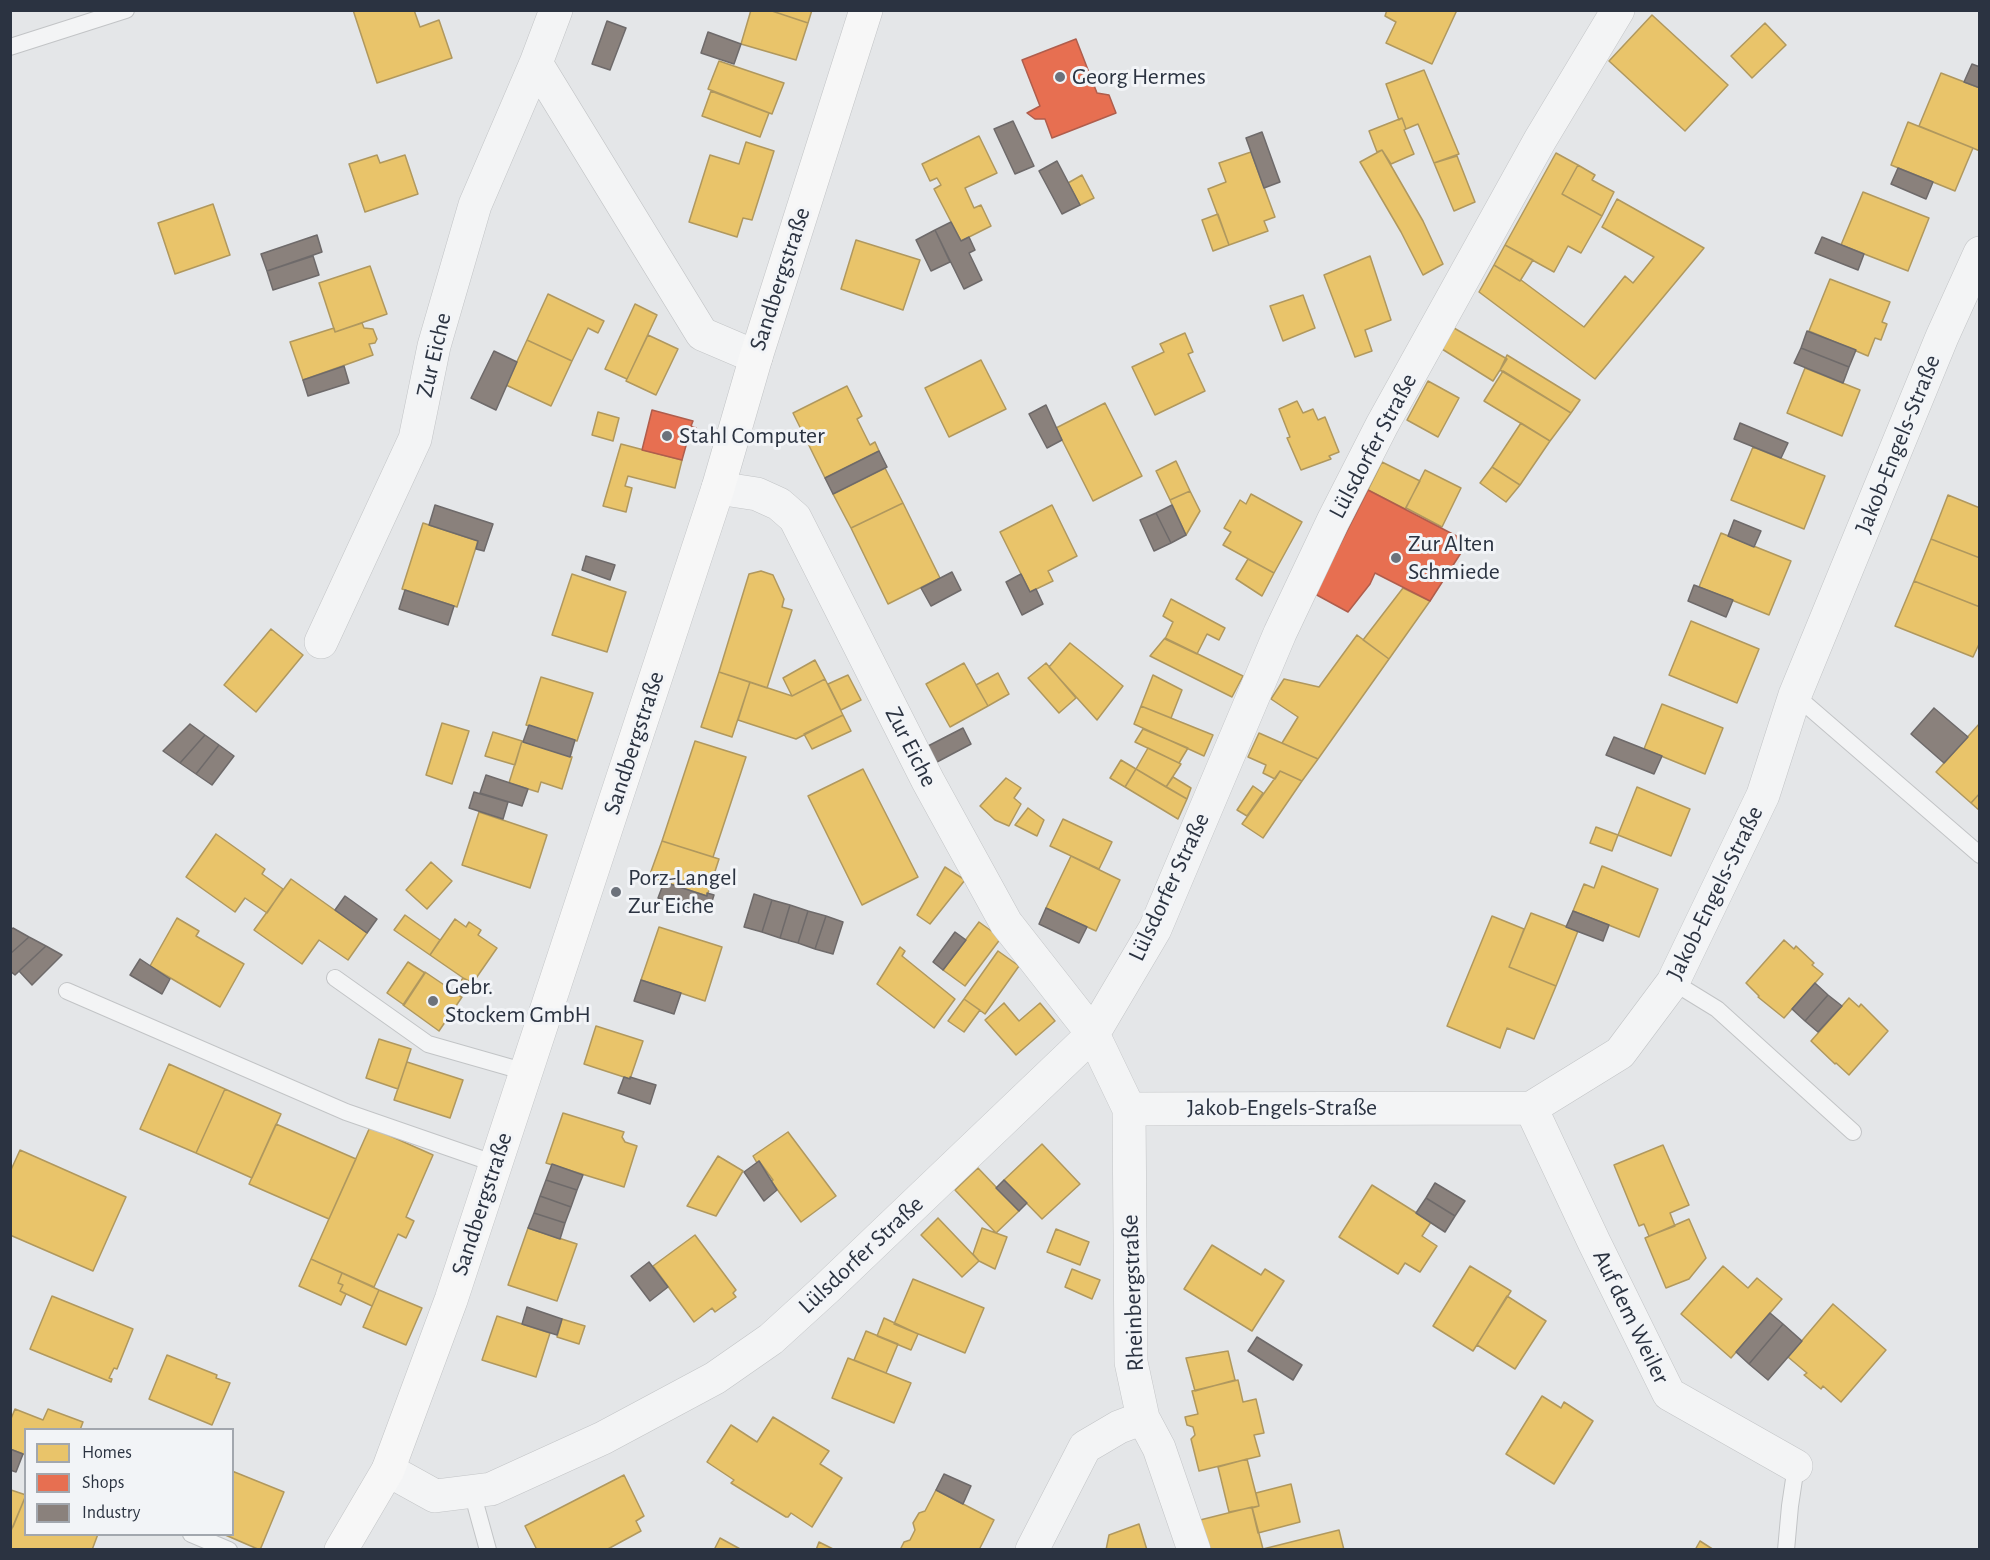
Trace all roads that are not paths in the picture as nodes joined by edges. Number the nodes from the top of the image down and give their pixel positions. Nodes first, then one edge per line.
1 (126, 10) edge
2 (556, 10) edge
3 (866, 10) edge
4 (1618, 10) edge
5 (10, 47) edge
6 (536, 63) junction
7 (1980, 254) edge
8 (756, 357) junction
9 (718, 488) junction
10 (321, 642) dead end
11 (1796, 695) junction
12 (1980, 855) edge
13 (335, 978) dead end
14 (1673, 982) junction
15 (67, 991) dead end
16 (1093, 1034) junction
17 (526, 1072) junction
18 (1129, 1108) junction
19 (1531, 1108) junction
20 (1853, 1132) dead end
21 (496, 1164) junction
22 (1143, 1418) junction
23 (1796, 1466) joint
24 (388, 1470) junction
25 (472, 1492) junction
26 (196, 1536) edge
27 (229, 1550) edge
28 (340, 1550) edge
29 (488, 1550) edge
30 (1032, 1550) edge
31 (1194, 1550) edge
32 (1786, 1550) edge

1 - 5 lane
2 - 6 street, Zur Eiche
3 - 8 street, Sandbergstraße
4 - 16 street, Lülsdorfer Straße
6 - 8 street
6 - 10 street, Zur Eiche
7 - 11 street, Jakob-Engels-Straße
8 - 9 street, Sandbergstraße
9 - 16 street, Zur Eiche
9 - 17 street, Sandbergstraße
11 - 12 lane
11 - 14 street, Jakob-Engels-Straße
13 - 17 lane
14 - 19 street, Jakob-Engels-Straße
14 - 20 lane
15 - 21 lane
16 - 18 street, Rheinbergstraße
16 - 25 street, Lülsdorfer Straße
17 - 21 street, Sandbergstraße
18 - 19 street, Jakob-Engels-Straße
18 - 22 street, Rheinbergstraße
19 - 23 street, Auf dem Weiler
21 - 24 street, Sandbergstraße
22 - 30 street
22 - 31 street, Rheinbergstraße
23 - 32 lane
24 - 25 street, Lülsdorfer Straße
24 - 28 street
25 - 29 lane
26 - 27 lane

